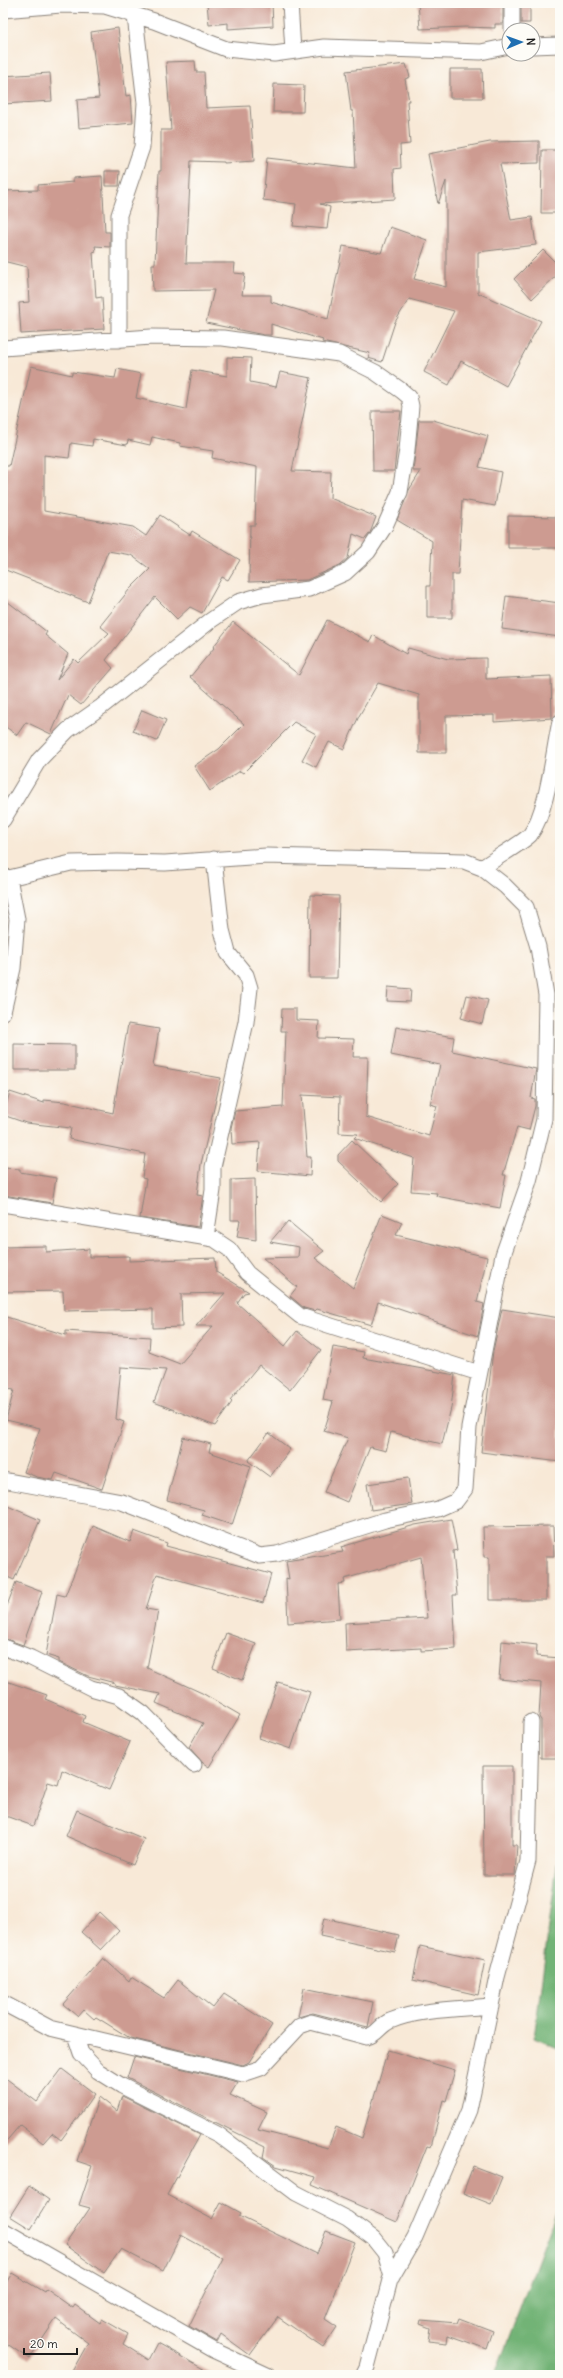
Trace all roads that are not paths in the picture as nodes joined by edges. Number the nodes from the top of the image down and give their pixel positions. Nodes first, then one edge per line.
1 (290, 3) edge
2 (512, 3) edge
3 (3, 10) edge
4 (135, 16) junction
5 (512, 22) edge
6 (560, 45) edge
7 (541, 46) edge
8 (501, 48) edge
9 (293, 51) junction
10 (119, 340) junction
11 (3, 348) edge
12 (560, 722) edge
13 (3, 820) edge
14 (214, 859) junction
15 (482, 868) junction
16 (6, 877) edge
17 (3, 1012) edge
18 (3, 1204) edge
19 (206, 1237) junction
20 (479, 1373) junction
21 (3, 1480) edge
22 (3, 1647) edge
23 (531, 1722) dead end
24 (194, 1765) dead end
25 (3, 2004) edge
26 (491, 2006) junction
27 (75, 2035) junction
28 (3, 2230) edge
29 (392, 2277) junction
30 (267, 2375) edge
31 (363, 2375) edge

1 - 9 street
2 - 5 street
3 - 4 street
4 - 9 street
4 - 10 street
6 - 7 street
8 - 9 street
10 - 11 street
10 - 13 street
12 - 15 street
14 - 15 street
14 - 16 street
14 - 19 street
15 - 20 street
16 - 17 street
18 - 19 street
19 - 20 street
20 - 21 street
22 - 24 street
23 - 26 street
25 - 27 street
26 - 27 street
26 - 29 street
27 - 29 street
28 - 30 street
29 - 31 street

